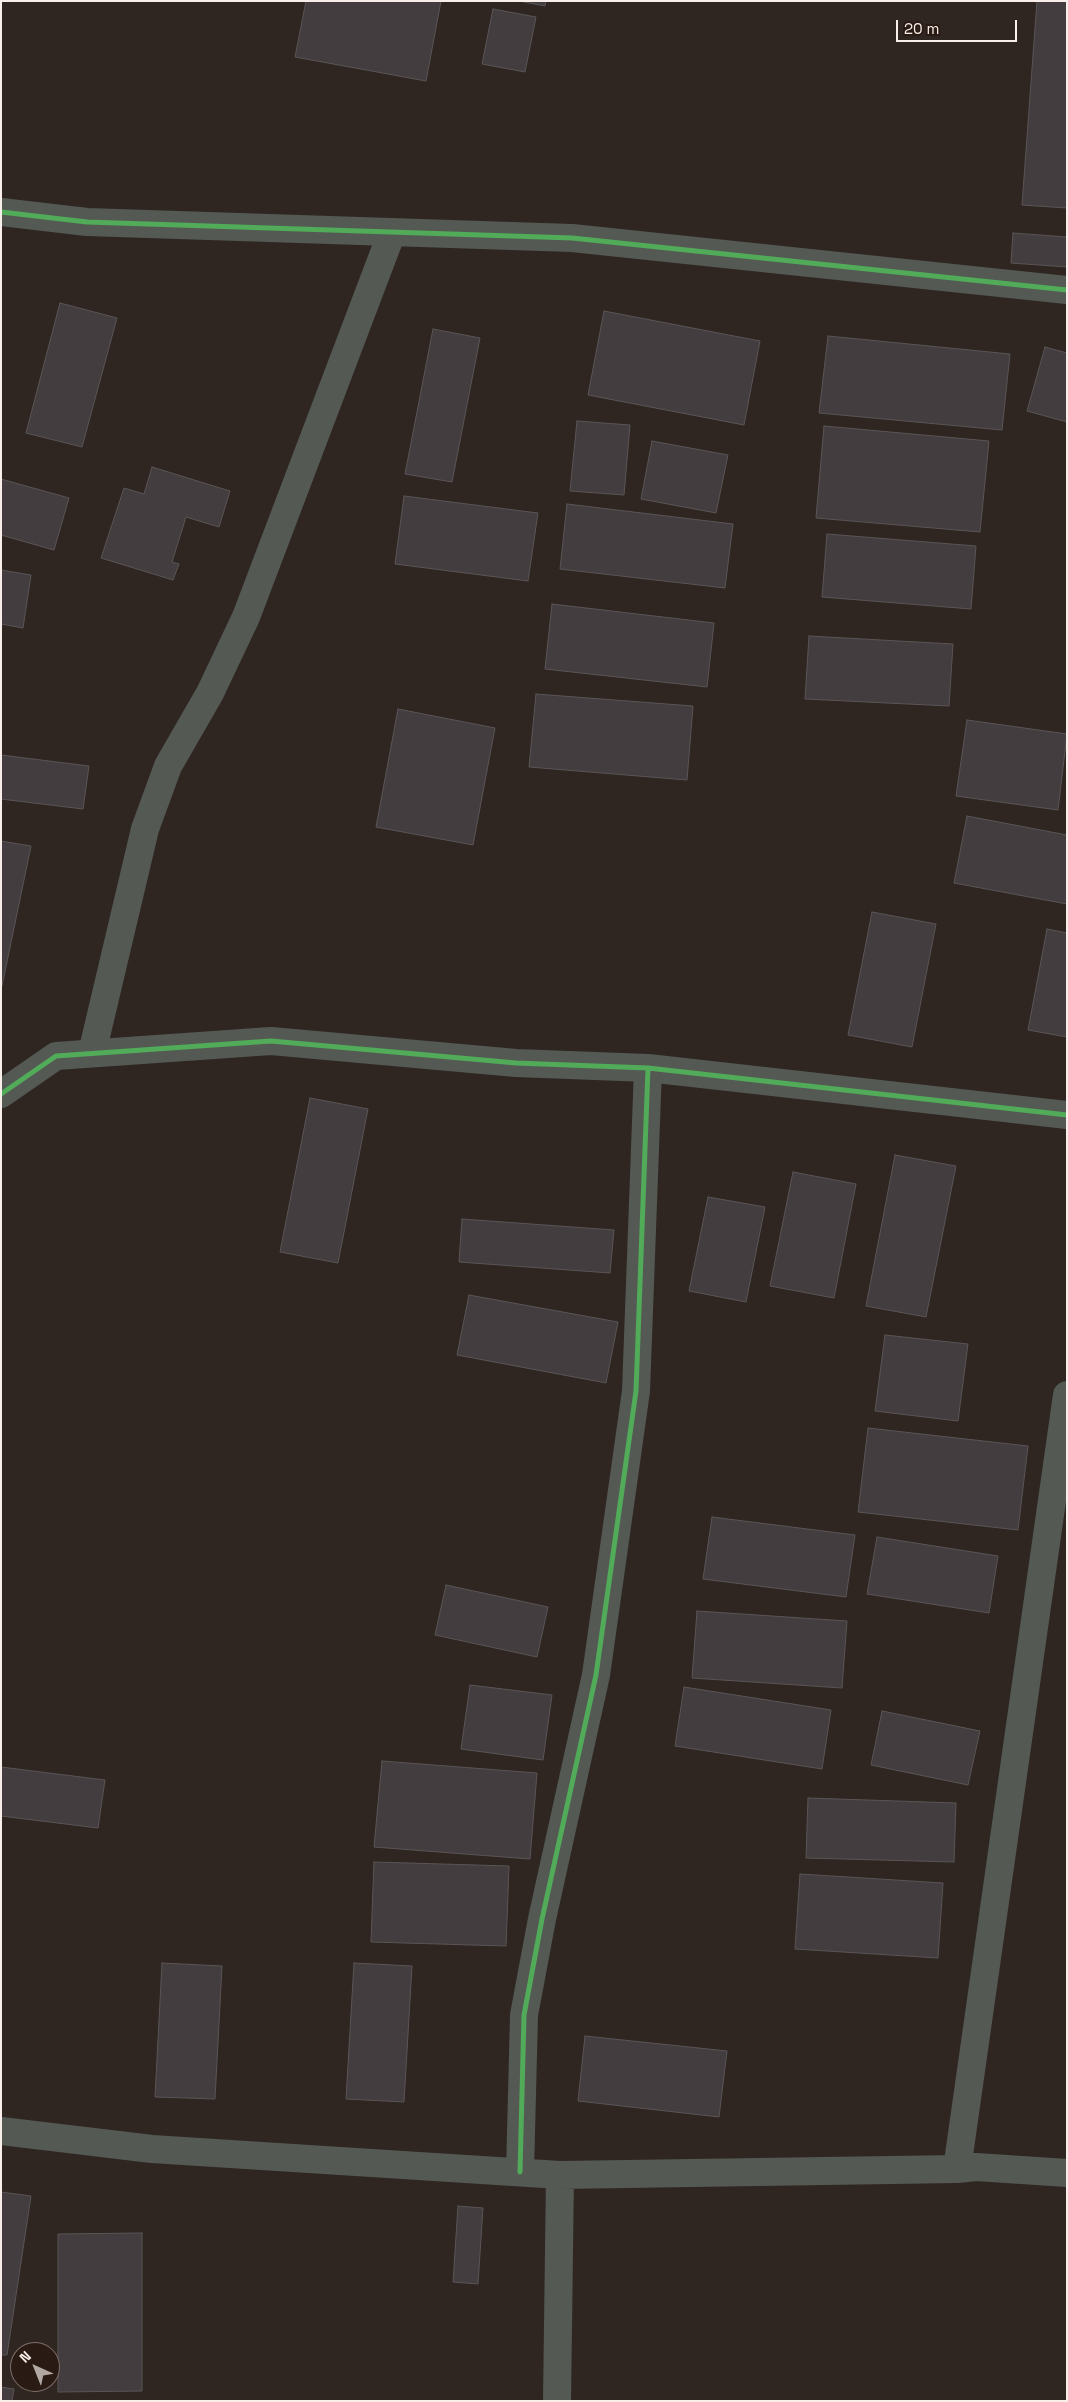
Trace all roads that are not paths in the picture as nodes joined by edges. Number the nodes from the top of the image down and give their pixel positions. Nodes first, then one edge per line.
1 (1, 212) edge
2 (392, 232) junction
3 (1067, 290) edge
4 (92, 1054) junction
5 (648, 1068) junction
6 (1, 1094) edge
7 (1067, 1115) edge
8 (1067, 1395) edge
9 (1, 2131) edge
10 (957, 2170) junction
11 (520, 2172) junction
12 (1067, 2173) edge
13 (560, 2175) junction
14 (557, 2401) edge

1 - 2 street
2 - 3 street
2 - 4 street
4 - 5 street
4 - 6 street
5 - 7 street
5 - 11 street
8 - 10 street
9 - 11 street
10 - 12 street
10 - 13 street
11 - 13 street
13 - 14 street

